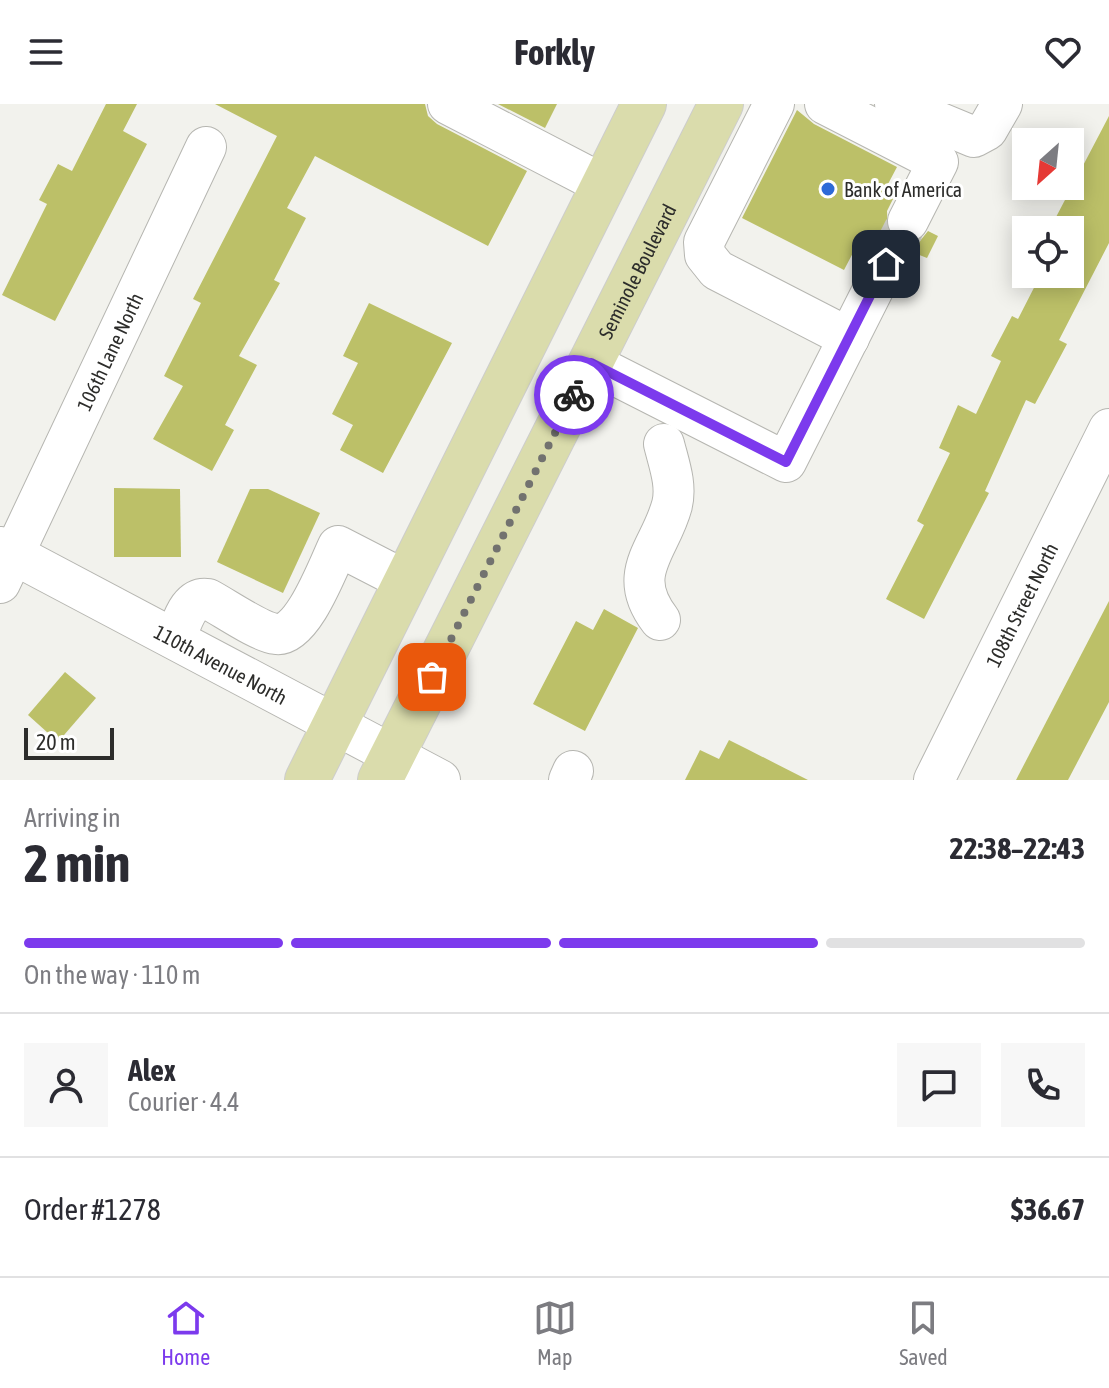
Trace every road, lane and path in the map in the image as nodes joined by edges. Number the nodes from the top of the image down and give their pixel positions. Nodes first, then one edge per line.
1 (448, 104) edge
2 (644, 104) edge
3 (721, 104) edge
4 (774, 104) edge
5 (825, 104) edge
6 (895, 104) edge
7 (1002, 104) edge
8 (206, 147) dead end
9 (604, 185) junction
10 (908, 221) tunnel mouth
11 (886, 264) tunnel mouth
12 (849, 338) junction
13 (591, 363) junction
14 (1109, 429) edge
15 (664, 444) dead end
16 (4, 561) edge
17 (406, 581) junction
18 (660, 620) dead end
19 (175, 639) junction
20 (336, 724) junction
21 (386, 767) edge
22 (307, 780) edge
23 (440, 780) edge
24 (934, 780) edge

1 - 9 street
2 - 9 main road
3 - 13 main road, Seminole Boulevard
4 - 12 street
5 - 10 street
6 - 7 street
8 - 16 street, 106th Lane North
9 - 17 main road
11 - 12 street
12 - 13 street
13 - 21 main road, Seminole Boulevard
14 - 24 street, 108th Street North
15 - 18 street
16 - 19 street, 110th Avenue North
17 - 19 street
17 - 20 main road
19 - 20 street, 110th Avenue North
20 - 21 street, 110th Avenue North
20 - 22 main road
21 - 23 street, 110th Avenue North

